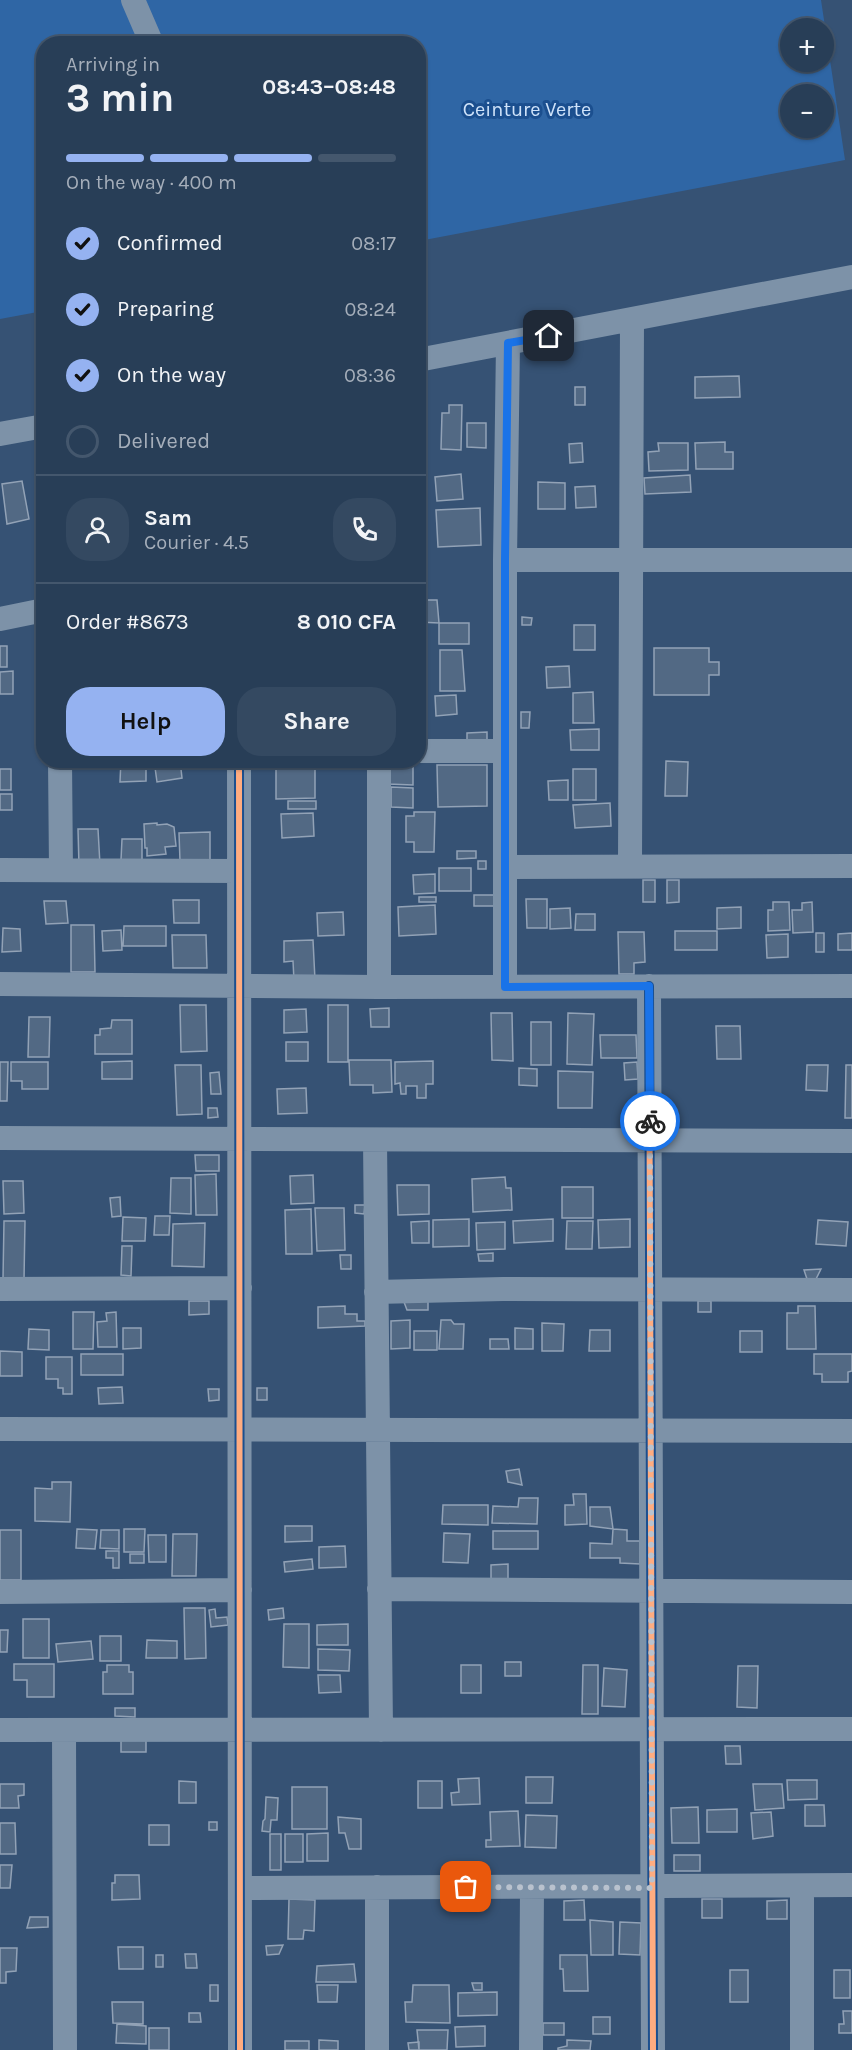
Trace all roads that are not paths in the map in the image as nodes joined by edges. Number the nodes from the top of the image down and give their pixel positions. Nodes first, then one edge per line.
1 (133, 0) edge
2 (149, 36) edge
3 (852, 277) edge
4 (632, 321) junction
5 (508, 343) junction
6 (426, 358) edge
7 (36, 427) edge
8 (0, 434) edge
9 (505, 560) junction
10 (631, 560) junction
11 (852, 560) edge
12 (36, 612) edge
13 (0, 619) edge
14 (426, 751) edge
15 (505, 751) junction
16 (60, 768) edge
17 (240, 768) edge
18 (380, 768) edge
19 (630, 866) junction
20 (505, 867) junction
21 (852, 867) edge
22 (0, 870) edge
23 (61, 870) junction
24 (240, 871) junction
25 (0, 984) edge
26 (240, 986) junction
27 (649, 986) junction
28 (852, 986) edge
29 (380, 987) junction
30 (505, 987) junction
31 (0, 1138) edge
32 (240, 1139) junction
33 (375, 1140) junction
34 (650, 1140) junction
35 (852, 1141) edge
36 (240, 1288) junction
37 (0, 1289) edge
38 (650, 1290) junction
39 (852, 1290) edge
40 (376, 1292) junction
41 (0, 1429) edge
42 (240, 1430) junction
43 (379, 1430) junction
44 (651, 1430) junction
45 (852, 1431) edge
46 (379, 1589) junction
47 (240, 1590) junction
48 (651, 1590) junction
49 (0, 1592) edge
50 (852, 1592) edge
51 (652, 1729) junction
52 (852, 1729) edge
53 (0, 1730) edge
54 (64, 1730) junction
55 (240, 1730) junction
56 (381, 1730) junction
57 (852, 1885) edge
58 (802, 1886) junction
59 (377, 1887) junction
60 (532, 1887) junction
61 (240, 1888) junction
62 (652, 1888) junction
63 (65, 2050) edge
64 (240, 2050) edge
65 (377, 2050) edge
66 (531, 2050) edge
67 (653, 2050) edge
68 (802, 2050) edge

1 - 2 street
3 - 4 street
4 - 5 street
4 - 10 street
5 - 6 street
5 - 9 street
7 - 8 street
9 - 10 street
9 - 15 street
10 - 11 street
10 - 19 street
12 - 13 street
14 - 15 street
15 - 20 street
16 - 23 street
17 - 24 street
18 - 29 street
19 - 20 street
19 - 21 street
20 - 30 street
22 - 23 street
23 - 24 street
24 - 26 street
25 - 26 street
26 - 29 street
26 - 32 street
27 - 28 street
27 - 30 street
27 - 34 street
29 - 30 street
31 - 32 street
32 - 33 street
32 - 36 street
33 - 34 street
33 - 40 street
34 - 35 street
34 - 38 street
36 - 37 street
36 - 42 street
38 - 39 street
38 - 40 street
38 - 44 street
40 - 43 street
41 - 42 street
42 - 43 street
42 - 47 street
43 - 44 street
43 - 46 street
44 - 45 street
44 - 48 street
46 - 48 street
46 - 56 street
47 - 49 street
47 - 55 street
48 - 50 street
48 - 51 street
51 - 52 street
51 - 56 street
51 - 62 street
53 - 54 street
54 - 55 street
54 - 63 street
55 - 56 street
55 - 61 street
57 - 58 street
58 - 62 street
58 - 68 street
59 - 60 street
59 - 61 street
59 - 65 street
60 - 62 street
60 - 66 street
61 - 64 street
62 - 67 street

